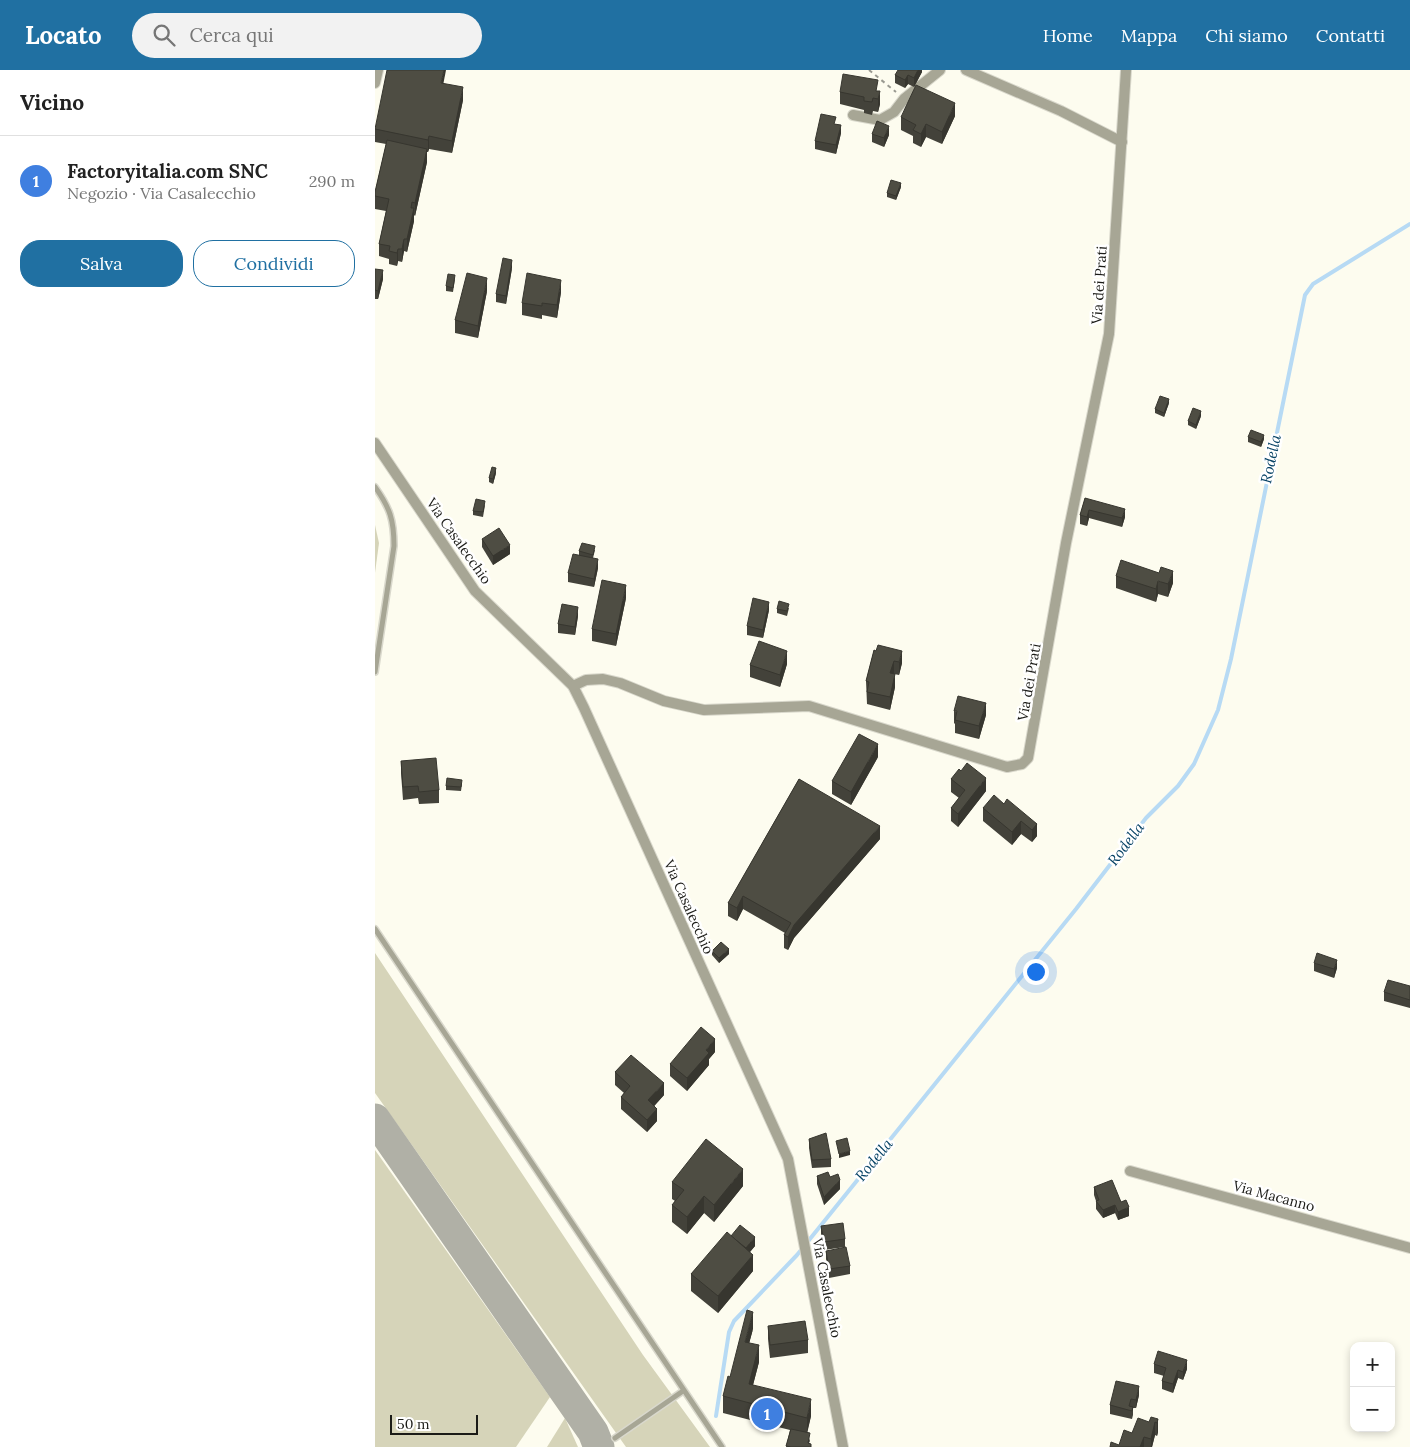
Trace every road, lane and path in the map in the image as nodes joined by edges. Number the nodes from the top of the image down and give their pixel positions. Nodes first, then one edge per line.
1 (378, 70) edge
2 (869, 70) edge
3 (940, 70) edge
4 (966, 70) edge
5 (1126, 70) edge
6 (375, 83) edge
7 (905, 100) junction
8 (853, 115) dead end
9 (1122, 142) junction
10 (375, 443) edge
11 (375, 487) edge
12 (375, 672) edge
13 (573, 686) junction
14 (375, 929) edge
15 (1131, 1172) dead end
16 (1410, 1248) edge
17 (683, 1391) junction
18 (615, 1438) dead end
19 (722, 1447) edge
20 (843, 1447) edge

1 - 6 street
2 - 7 path
3 - 7 street
4 - 9 street
5 - 9 street, Via dei Prati
7 - 8 street
9 - 13 street, Via dei Prati
10 - 13 street, Via Casalecchio
11 - 12 lane
13 - 20 street, Via Casalecchio
14 - 17 lane
15 - 16 street, Via Macanno
17 - 18 lane
17 - 19 lane

